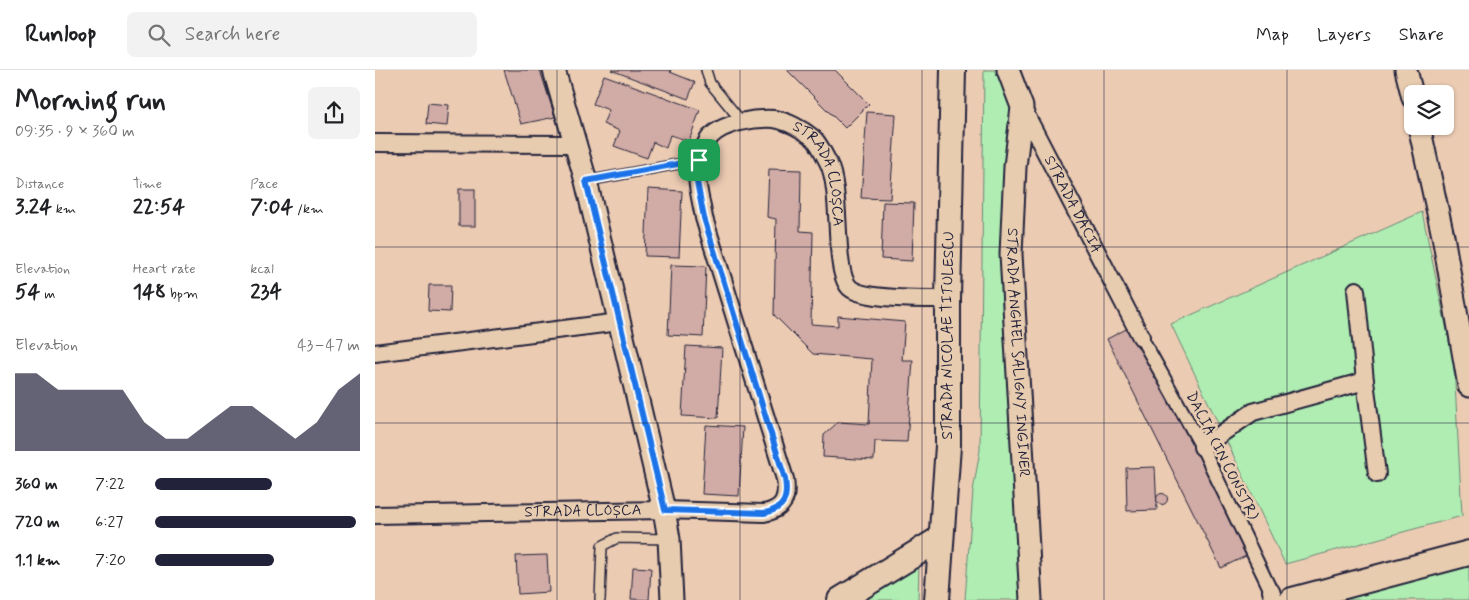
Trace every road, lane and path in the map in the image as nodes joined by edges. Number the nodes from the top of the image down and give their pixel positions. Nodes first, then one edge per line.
1 (554, 70) edge
2 (706, 70) edge
3 (953, 70) edge
4 (1008, 70) edge
5 (1406, 70) edge
6 (1410, 85) edge
7 (1022, 107) junction
8 (742, 122) junction
9 (1421, 135) edge
10 (375, 143) edge
11 (576, 144) junction
12 (699, 160) junction
13 (586, 181) junction
14 (1356, 290) dead end
15 (948, 299) junction
16 (619, 322) junction
17 (1141, 337) joint
18 (375, 353) edge
19 (1365, 381) junction
20 (1469, 386) edge
21 (1202, 447) junction
22 (1377, 474) dead end
23 (665, 510) junction
24 (375, 515) edge
25 (941, 538) junction
26 (669, 539) junction
27 (1469, 553) edge
28 (1279, 597) edge
29 (600, 600) edge
30 (671, 600) edge
31 (840, 600) edge
32 (937, 600) edge
33 (1031, 600) edge

1 - 11 street
2 - 8 lane
3 - 15 main road, STRADA NICOLAE TITULESCU
4 - 7 street, STRADA DACIA
5 - 6 street
7 - 17 street, STRADA DACIA
7 - 33 street, STRADA ANGHEL SALIGNY INGINER
8 - 12 street, STRADA CLOȘCA
8 - 15 street, STRADA CLOȘCA
9 - 20 street
10 - 11 street
11 - 13 street
12 - 13 lane
12 - 23 street, STRADA CLOȘCA
13 - 16 street
14 - 19 street
15 - 25 main road, STRADA NICOLAE TITULESCU
16 - 18 street
16 - 23 street
17 - 21 street, DACIA (IN CONSTR)
19 - 21 street
19 - 22 street
21 - 28 street, DACIA (IN CONSTR)
23 - 24 street, STRADA CLOȘCA
23 - 26 street
25 - 31 main road
25 - 32 main road, STRADA NICOLAE TITULESCU
26 - 29 lane
26 - 30 street
27 - 28 main road

